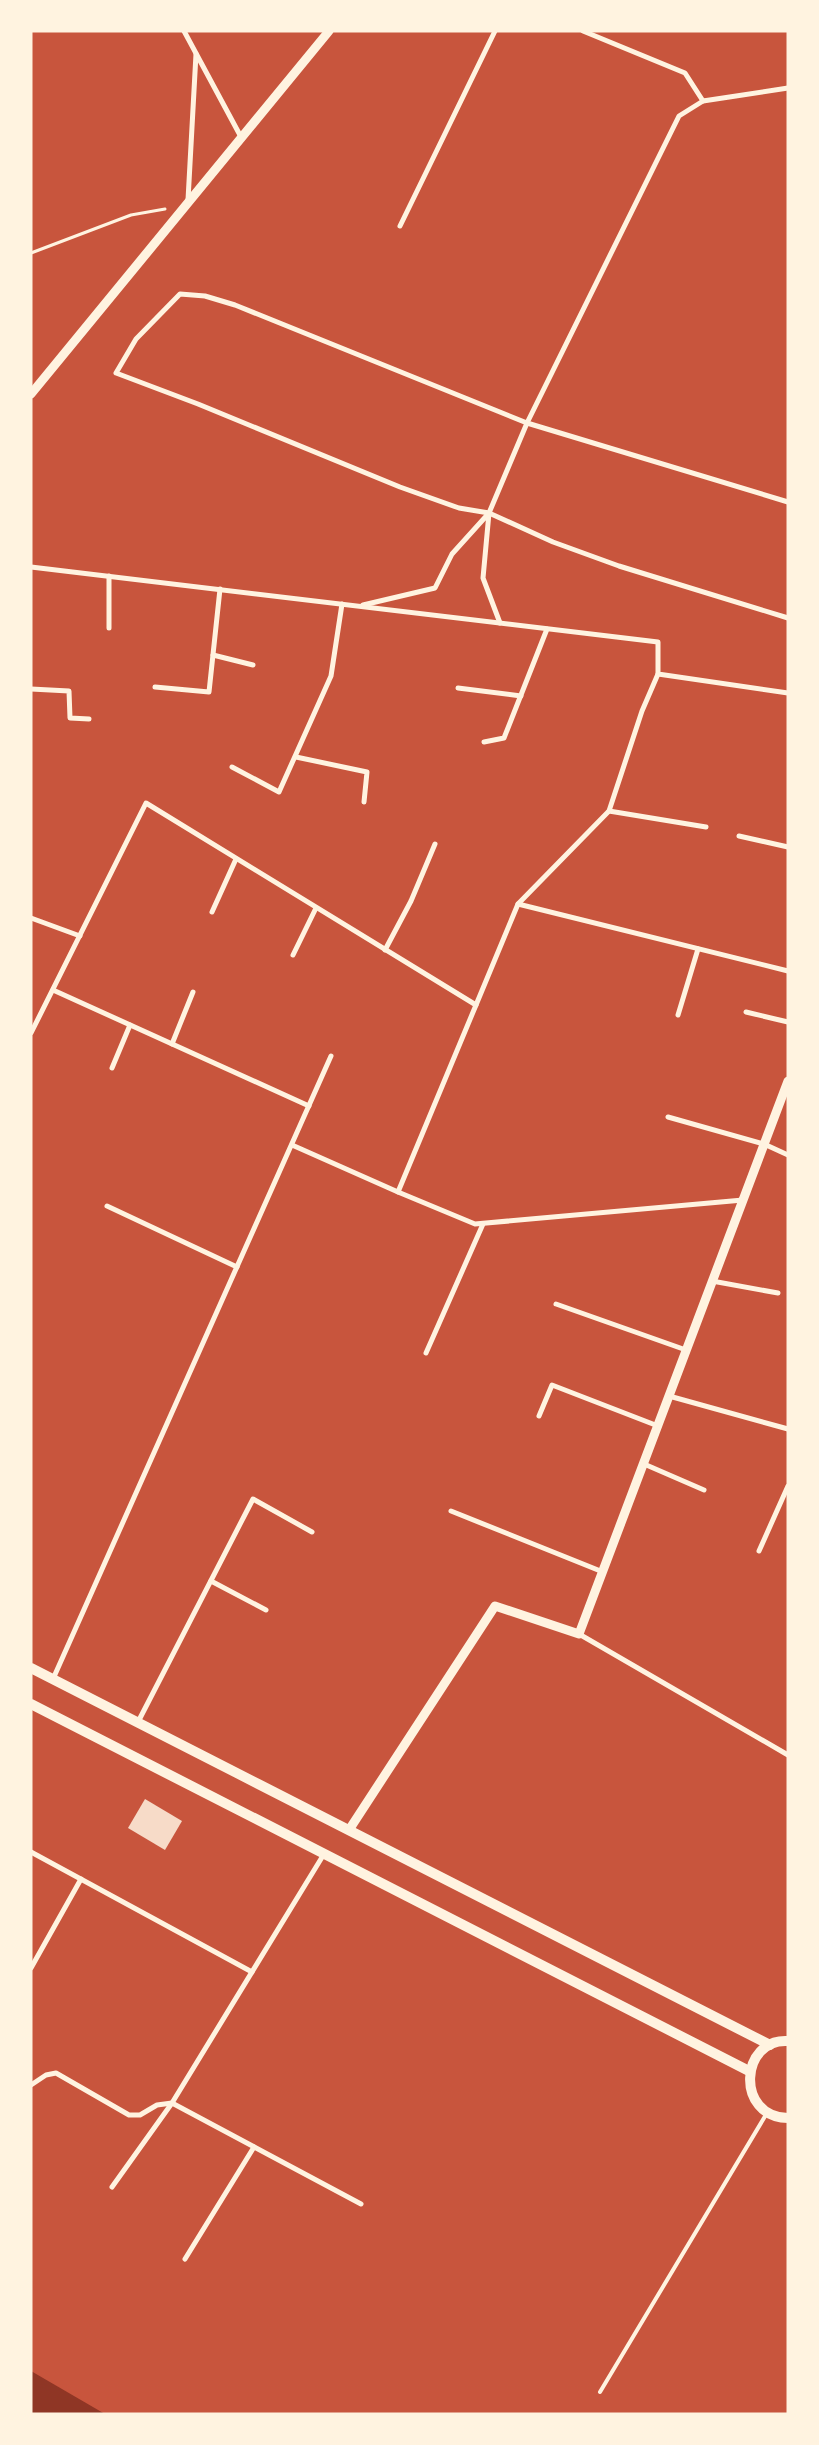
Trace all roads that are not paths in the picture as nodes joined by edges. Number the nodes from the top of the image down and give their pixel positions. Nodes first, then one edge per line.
1 (184, 31) edge
2 (329, 31) edge
3 (495, 31) edge
4 (583, 31) edge
5 (196, 54) junction
6 (788, 88) edge
7 (703, 101) junction
8 (241, 137) junction
9 (188, 206) junction
10 (400, 226) dead end
11 (31, 394) edge
12 (527, 423) junction
13 (788, 502) edge
14 (489, 513) junction
15 (31, 567) edge
16 (109, 576) junction
17 (220, 590) junction
18 (342, 604) junction
19 (359, 606) junction
20 (788, 618) edge
21 (500, 623) junction
22 (109, 628) dead end
23 (547, 629) junction
24 (213, 655) junction
25 (253, 665) dead end
26 (658, 674) junction
27 (155, 687) dead end
28 (31, 688) edge
29 (458, 688) dead end
30 (788, 694) edge
31 (521, 696) junction
32 (89, 719) dead end
33 (484, 742) dead end
34 (296, 757) junction
35 (232, 767) dead end
36 (364, 802) dead end
37 (609, 811) junction
38 (706, 827) dead end
39 (739, 836) dead end
40 (435, 844) dead end
41 (788, 847) edge
42 (236, 859) junction
43 (518, 904) junction
44 (316, 908) junction
45 (212, 912) dead end
46 (31, 918) edge
47 (80, 936) junction
48 (385, 950) junction
49 (698, 950) junction
50 (293, 955) dead end
51 (788, 971) edge
52 (53, 990) junction
53 (194, 992) dead end
54 (476, 1005) junction
55 (746, 1012) dead end
56 (678, 1015) dead end
57 (788, 1022) edge
58 (130, 1025) junction
59 (31, 1033) edge
60 (172, 1044) junction
61 (331, 1056) dead end
62 (112, 1068) dead end
63 (788, 1081) edge
64 (309, 1106) junction
65 (668, 1117) dead end
66 (764, 1144) junction
67 (292, 1145) junction
68 (788, 1155) edge
69 (398, 1192) junction
70 (743, 1200) junction
71 (107, 1206) dead end
72 (482, 1224) junction
73 (237, 1267) junction
74 (712, 1281) junction
75 (778, 1293) dead end
76 (556, 1304) dead end
77 (686, 1350) junction
78 (426, 1353) dead end
79 (669, 1396) junction
80 (539, 1416) dead end
81 (658, 1426) junction
82 (788, 1428) edge
83 (644, 1464) junction
84 (788, 1486) edge
85 (704, 1490) dead end
86 (451, 1511) dead end
87 (312, 1532) dead end
88 (759, 1551) dead end
89 (603, 1572) junction
90 (211, 1581) junction
91 (266, 1610) dead end
92 (579, 1634) junction
93 (31, 1668) edge
94 (53, 1679) junction
95 (31, 1704) edge
96 (138, 1722) junction
97 (788, 1755) edge
98 (349, 1830) junction
99 (31, 1852) edge
100 (324, 1853) junction
101 (81, 1879) junction
102 (31, 1968) edge
103 (252, 1972) junction
104 (788, 2041) edge
105 (770, 2045) junction
106 (749, 2071) junction
107 (31, 2085) edge
108 (172, 2103) junction
109 (767, 2113) junction
110 (788, 2118) edge
111 (254, 2147) junction
112 (112, 2187) dead end
113 (361, 2204) dead end
114 (185, 2259) dead end
115 (600, 2392) dead end

1 - 5 street
2 - 8 street
3 - 10 street
4 - 7 street
5 - 8 street
5 - 9 street
6 - 7 street
7 - 12 street
8 - 9 street
9 - 11 street
12 - 13 street
12 - 14 street
12 - 14 street
14 - 19 street
14 - 20 street
14 - 21 street
15 - 16 street
16 - 17 street
16 - 22 street
17 - 18 street
17 - 24 street
18 - 19 street
18 - 34 street
19 - 21 street
21 - 23 street
23 - 26 street
23 - 31 street
24 - 25 street
24 - 27 street
26 - 30 street
26 - 37 street
28 - 32 street
29 - 31 street
31 - 33 street
34 - 35 street
34 - 36 street
37 - 38 street
37 - 43 street
39 - 41 street
40 - 48 street
42 - 44 street
42 - 45 street
42 - 47 street
43 - 49 street
43 - 54 street
44 - 48 street
44 - 50 street
46 - 47 street
47 - 52 street
48 - 54 street
49 - 51 street
49 - 56 street
52 - 58 street
52 - 59 street
53 - 60 street
54 - 69 street
55 - 57 street
58 - 60 street
58 - 62 street
60 - 64 street
61 - 64 street
63 - 66 street
64 - 67 street
65 - 66 street
66 - 68 street
66 - 70 street
67 - 69 street
67 - 73 street
69 - 72 street
70 - 72 street
70 - 74 street
71 - 73 street
72 - 78 street
73 - 94 street
74 - 75 street
74 - 77 street
76 - 77 street
77 - 79 street
79 - 81 street
79 - 82 street
80 - 81 street
81 - 83 street
83 - 85 street
83 - 89 street
84 - 88 street
86 - 89 street
87 - 90 street
89 - 92 street
90 - 91 street
90 - 96 street
92 - 97 street
92 - 98 street
93 - 94 main road
94 - 96 main road
95 - 100 main road
96 - 98 main road
98 - 105 main road
99 - 101 street
100 - 103 street
100 - 106 main road
101 - 102 street
101 - 103 street
103 - 108 street
104 - 105 main road
105 - 106 main road
106 - 109 main road
107 - 108 street
108 - 111 street
108 - 112 street
109 - 110 main road
109 - 115 lane
111 - 113 street
111 - 114 street

